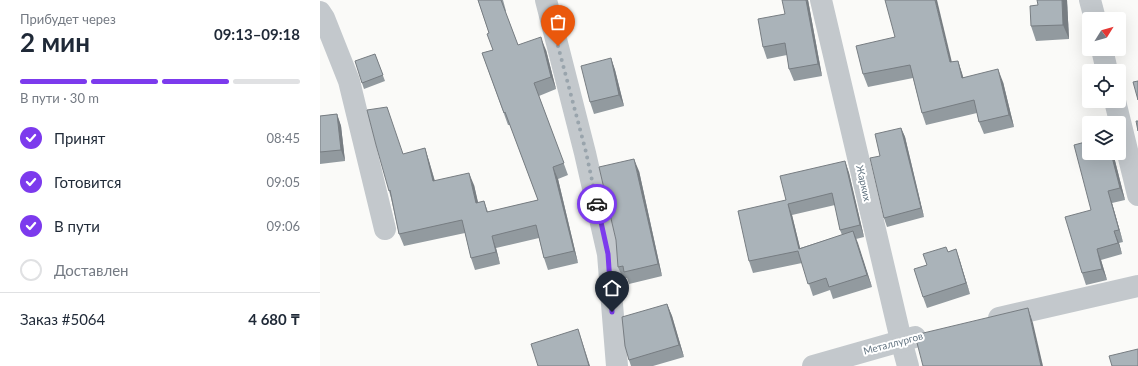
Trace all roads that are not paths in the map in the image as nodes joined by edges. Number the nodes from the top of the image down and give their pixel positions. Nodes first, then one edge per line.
1 (546, 0) edge
2 (820, 0) edge
3 (1090, 0) edge
4 (320, 12) edge
5 (1093, 12) edge
6 (1117, 108) edge
7 (1138, 195) edge
8 (385, 229) dead end
9 (1138, 286) edge
10 (977, 323) edge
11 (931, 333) edge
12 (901, 340) junction
13 (617, 366) edge
14 (813, 366) edge
15 (908, 366) edge

1 - 13 street
2 - 12 street, Жарких
3 - 5 street
4 - 8 street
6 - 7 street
9 - 10 street
11 - 12 street, Металлургов
12 - 14 street, Металлургов
12 - 15 street, Жарких

